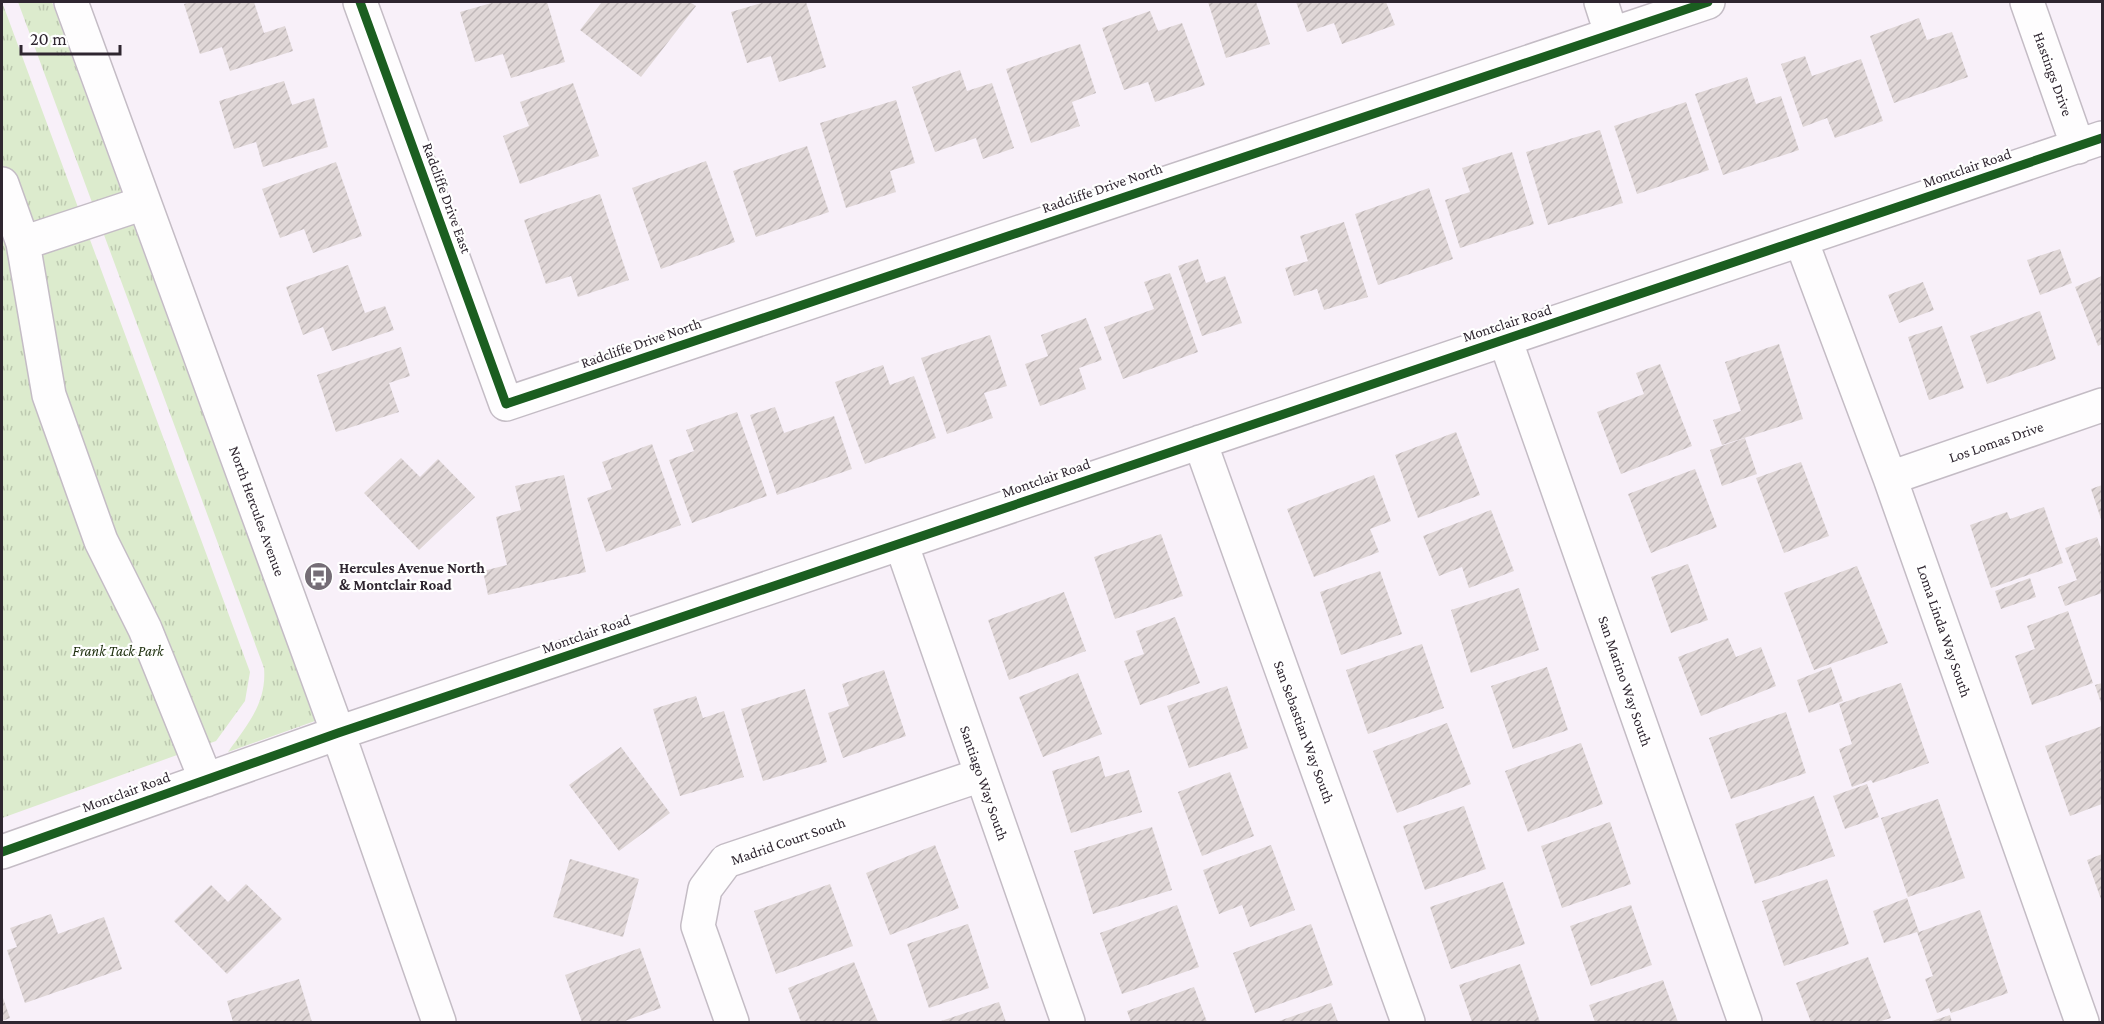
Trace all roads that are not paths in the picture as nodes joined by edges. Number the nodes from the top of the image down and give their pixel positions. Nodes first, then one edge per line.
1 (71, 2) edge
2 (360, 2) edge
3 (1600, 2) edge
4 (1708, 2) edge
5 (2027, 2) edge
6 (1611, 33) junction
7 (2090, 142) edge
8 (2, 184) edge
9 (144, 203) junction
10 (1801, 240) junction
11 (22, 243) junction
12 (1505, 339) junction
13 (506, 404) joint
14 (2103, 405) edge
15 (1200, 442) junction
16 (1890, 478) junction
17 (901, 543) junction
18 (338, 733) junction
19 (981, 775) junction
20 (206, 780) junction
21 (2, 852) edge
22 (439, 1023) edge
23 (732, 1023) edge
24 (1068, 1023) edge
25 (1408, 1023) edge
26 (1745, 1023) edge
27 (2082, 1023) edge

1 - 9 street, North Hercules Avenue
2 - 13 street, Radcliffe Drive East
3 - 6 street
4 - 6 street, Radcliffe Drive North
5 - 7 street, Hastings Drive
6 - 13 street, Radcliffe Drive North
7 - 10 street, Montclair Road
8 - 11 street
9 - 11 street
9 - 18 street, North Hercules Avenue
10 - 12 street, Montclair Road
10 - 16 street, Loma Linda Way South
11 - 20 street
12 - 15 street, Montclair Road
12 - 26 street, San Marino Way South
14 - 16 street, Los Lomas Drive
15 - 17 street, Montclair Road
15 - 25 street, San Sebastian Way South
16 - 27 street, Loma Linda Way South
17 - 18 street, Montclair Road
17 - 19 street, Santiago Way South
18 - 20 street, Montclair Road
18 - 22 street, North Hercules Avenue
19 - 23 street, Madrid Court South
19 - 24 street, Santiago Way South
20 - 21 street, Montclair Road

